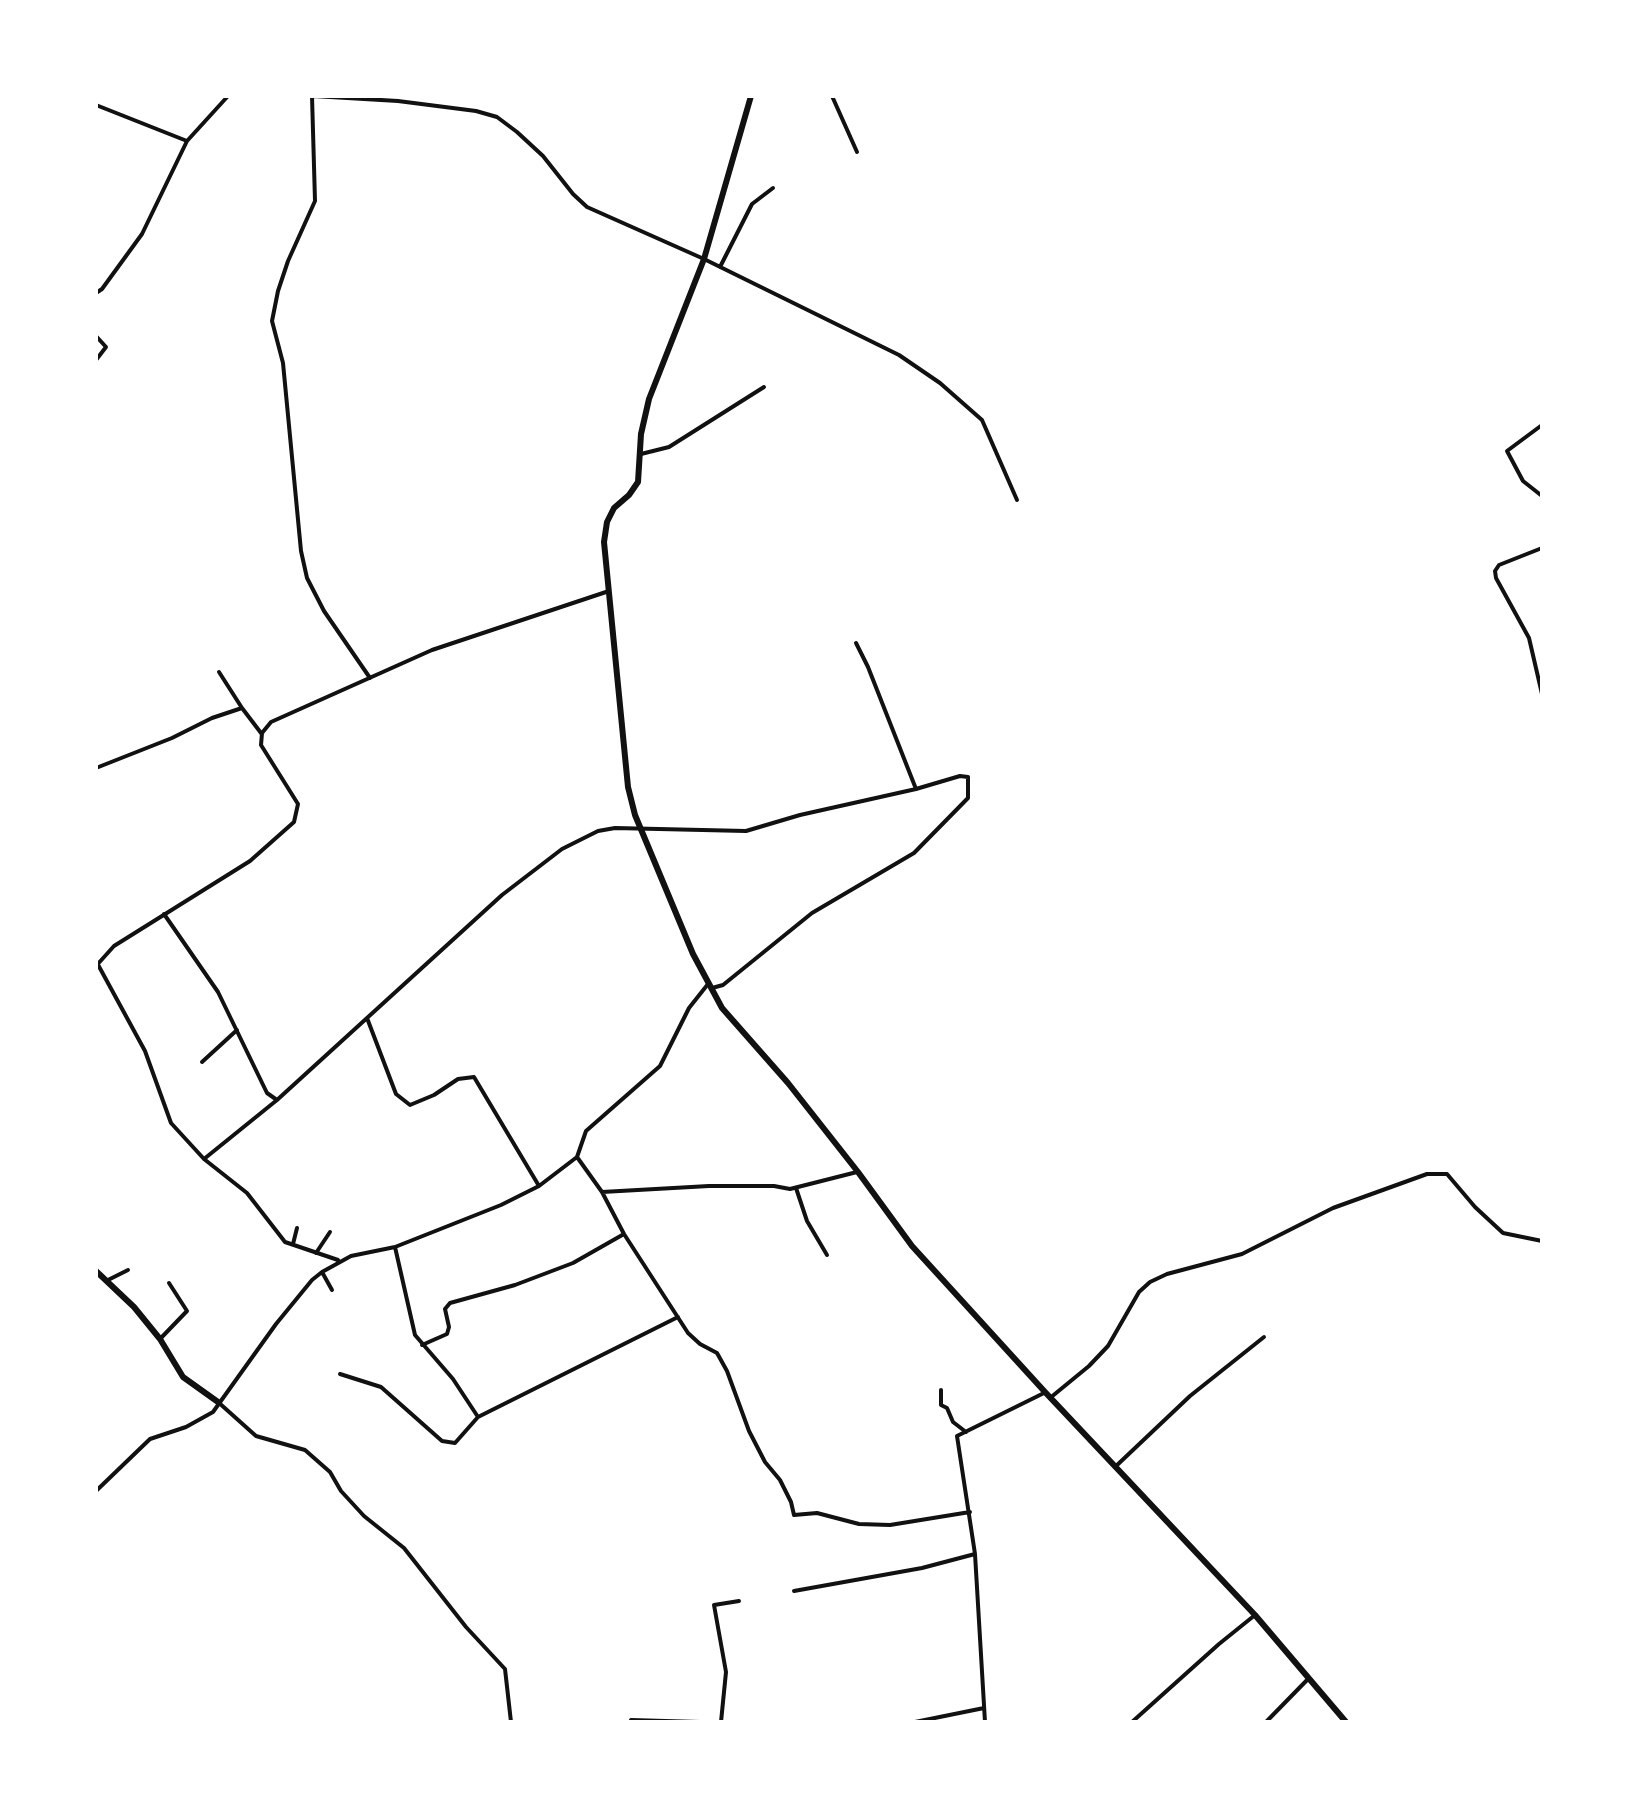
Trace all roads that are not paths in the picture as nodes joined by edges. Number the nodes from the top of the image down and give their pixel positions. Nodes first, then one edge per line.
1 (228, 96) edge
2 (312, 96) edge
3 (751, 96) edge
4 (832, 96) edge
5 (96, 105) edge
6 (187, 141) junction
7 (857, 152) dead end
8 (773, 188) dead end
9 (704, 259) junction
10 (720, 267) junction
11 (96, 293) edge
12 (96, 336) edge
13 (96, 360) edge
14 (764, 387) dead end
15 (1542, 425) edge
16 (641, 454) junction
17 (1542, 496) edge
18 (1017, 500) dead end
19 (1542, 548) edge
20 (609, 591) junction
21 (856, 643) dead end
22 (219, 672) dead end
23 (370, 678) junction
24 (1542, 694) edge
25 (242, 708) junction
26 (262, 733) junction
27 (96, 768) edge
28 (916, 789) junction
29 (641, 830) junction
30 (164, 914) junction
31 (97, 964) edge
32 (710, 985) junction
33 (367, 1018) junction
34 (237, 1030) junction
35 (202, 1062) dead end
36 (277, 1100) junction
37 (577, 1157) junction
38 (204, 1159) junction
39 (858, 1172) junction
40 (539, 1186) junction
41 (796, 1188) junction
42 (602, 1192) junction
43 (297, 1228) dead end
44 (330, 1232) dead end
45 (624, 1234) junction
46 (1542, 1241) edge
47 (293, 1244) junction
48 (395, 1247) junction
49 (316, 1253) junction
50 (827, 1255) dead end
51 (339, 1261) junction
52 (128, 1270) dead end
53 (96, 1271) edge
54 (322, 1272) junction
55 (106, 1282) junction
56 (169, 1283) dead end
57 (332, 1290) dead end
58 (678, 1317) junction
59 (1264, 1337) dead end
60 (160, 1339) junction
61 (422, 1345) junction
62 (340, 1374) dead end
63 (941, 1390) dead end
64 (1048, 1395) junction
65 (218, 1402) junction
66 (478, 1417) junction
67 (966, 1432) junction
68 (1115, 1467) junction
69 (96, 1491) edge
70 (970, 1512) junction
71 (975, 1554) junction
72 (794, 1591) dead end
73 (739, 1601) dead end
74 (1255, 1615) junction
75 (1309, 1678) junction
76 (984, 1708) junction
77 (631, 1720) edge
78 (511, 1722) edge
79 (700, 1722) edge
80 (721, 1722) edge
81 (915, 1722) edge
82 (985, 1722) edge
83 (1132, 1722) edge
84 (1266, 1722) edge
85 (1346, 1722) edge

1 - 6 street
2 - 9 street
2 - 23 street
3 - 9 street
4 - 7 street
5 - 6 street
6 - 11 street
8 - 10 street
9 - 10 street
9 - 16 street
10 - 18 street
12 - 13 street
14 - 16 street
15 - 17 street
16 - 20 street
19 - 24 street
20 - 23 street
20 - 29 street
21 - 28 street
22 - 25 street
23 - 26 street
25 - 26 street
25 - 27 street
26 - 30 street
28 - 29 street
28 - 32 street
29 - 32 street
29 - 33 street
30 - 31 street
30 - 34 street
31 - 38 street
32 - 37 street
32 - 39 street
33 - 36 street
33 - 40 street
34 - 35 street
34 - 36 street
36 - 38 street
37 - 40 street
37 - 42 street
38 - 47 street
39 - 41 street
39 - 64 street
40 - 48 street
41 - 42 street
41 - 50 street
42 - 45 street
43 - 47 street
44 - 49 street
45 - 58 street
45 - 61 street
46 - 64 street
47 - 49 street
48 - 51 street
48 - 61 street
49 - 51 street
51 - 54 street
52 - 55 street
53 - 55 street
54 - 57 street
54 - 65 street
55 - 60 street
56 - 60 street
58 - 66 street
58 - 70 street
59 - 68 street
60 - 65 street
61 - 66 street
62 - 66 street
63 - 67 street
64 - 67 street
64 - 68 street
65 - 69 street
65 - 78 street
67 - 70 street
68 - 74 street
70 - 71 street
71 - 72 street
71 - 76 street
73 - 80 street
74 - 75 street
74 - 83 street
75 - 84 street
75 - 85 street
76 - 81 street
76 - 82 street
77 - 79 street

